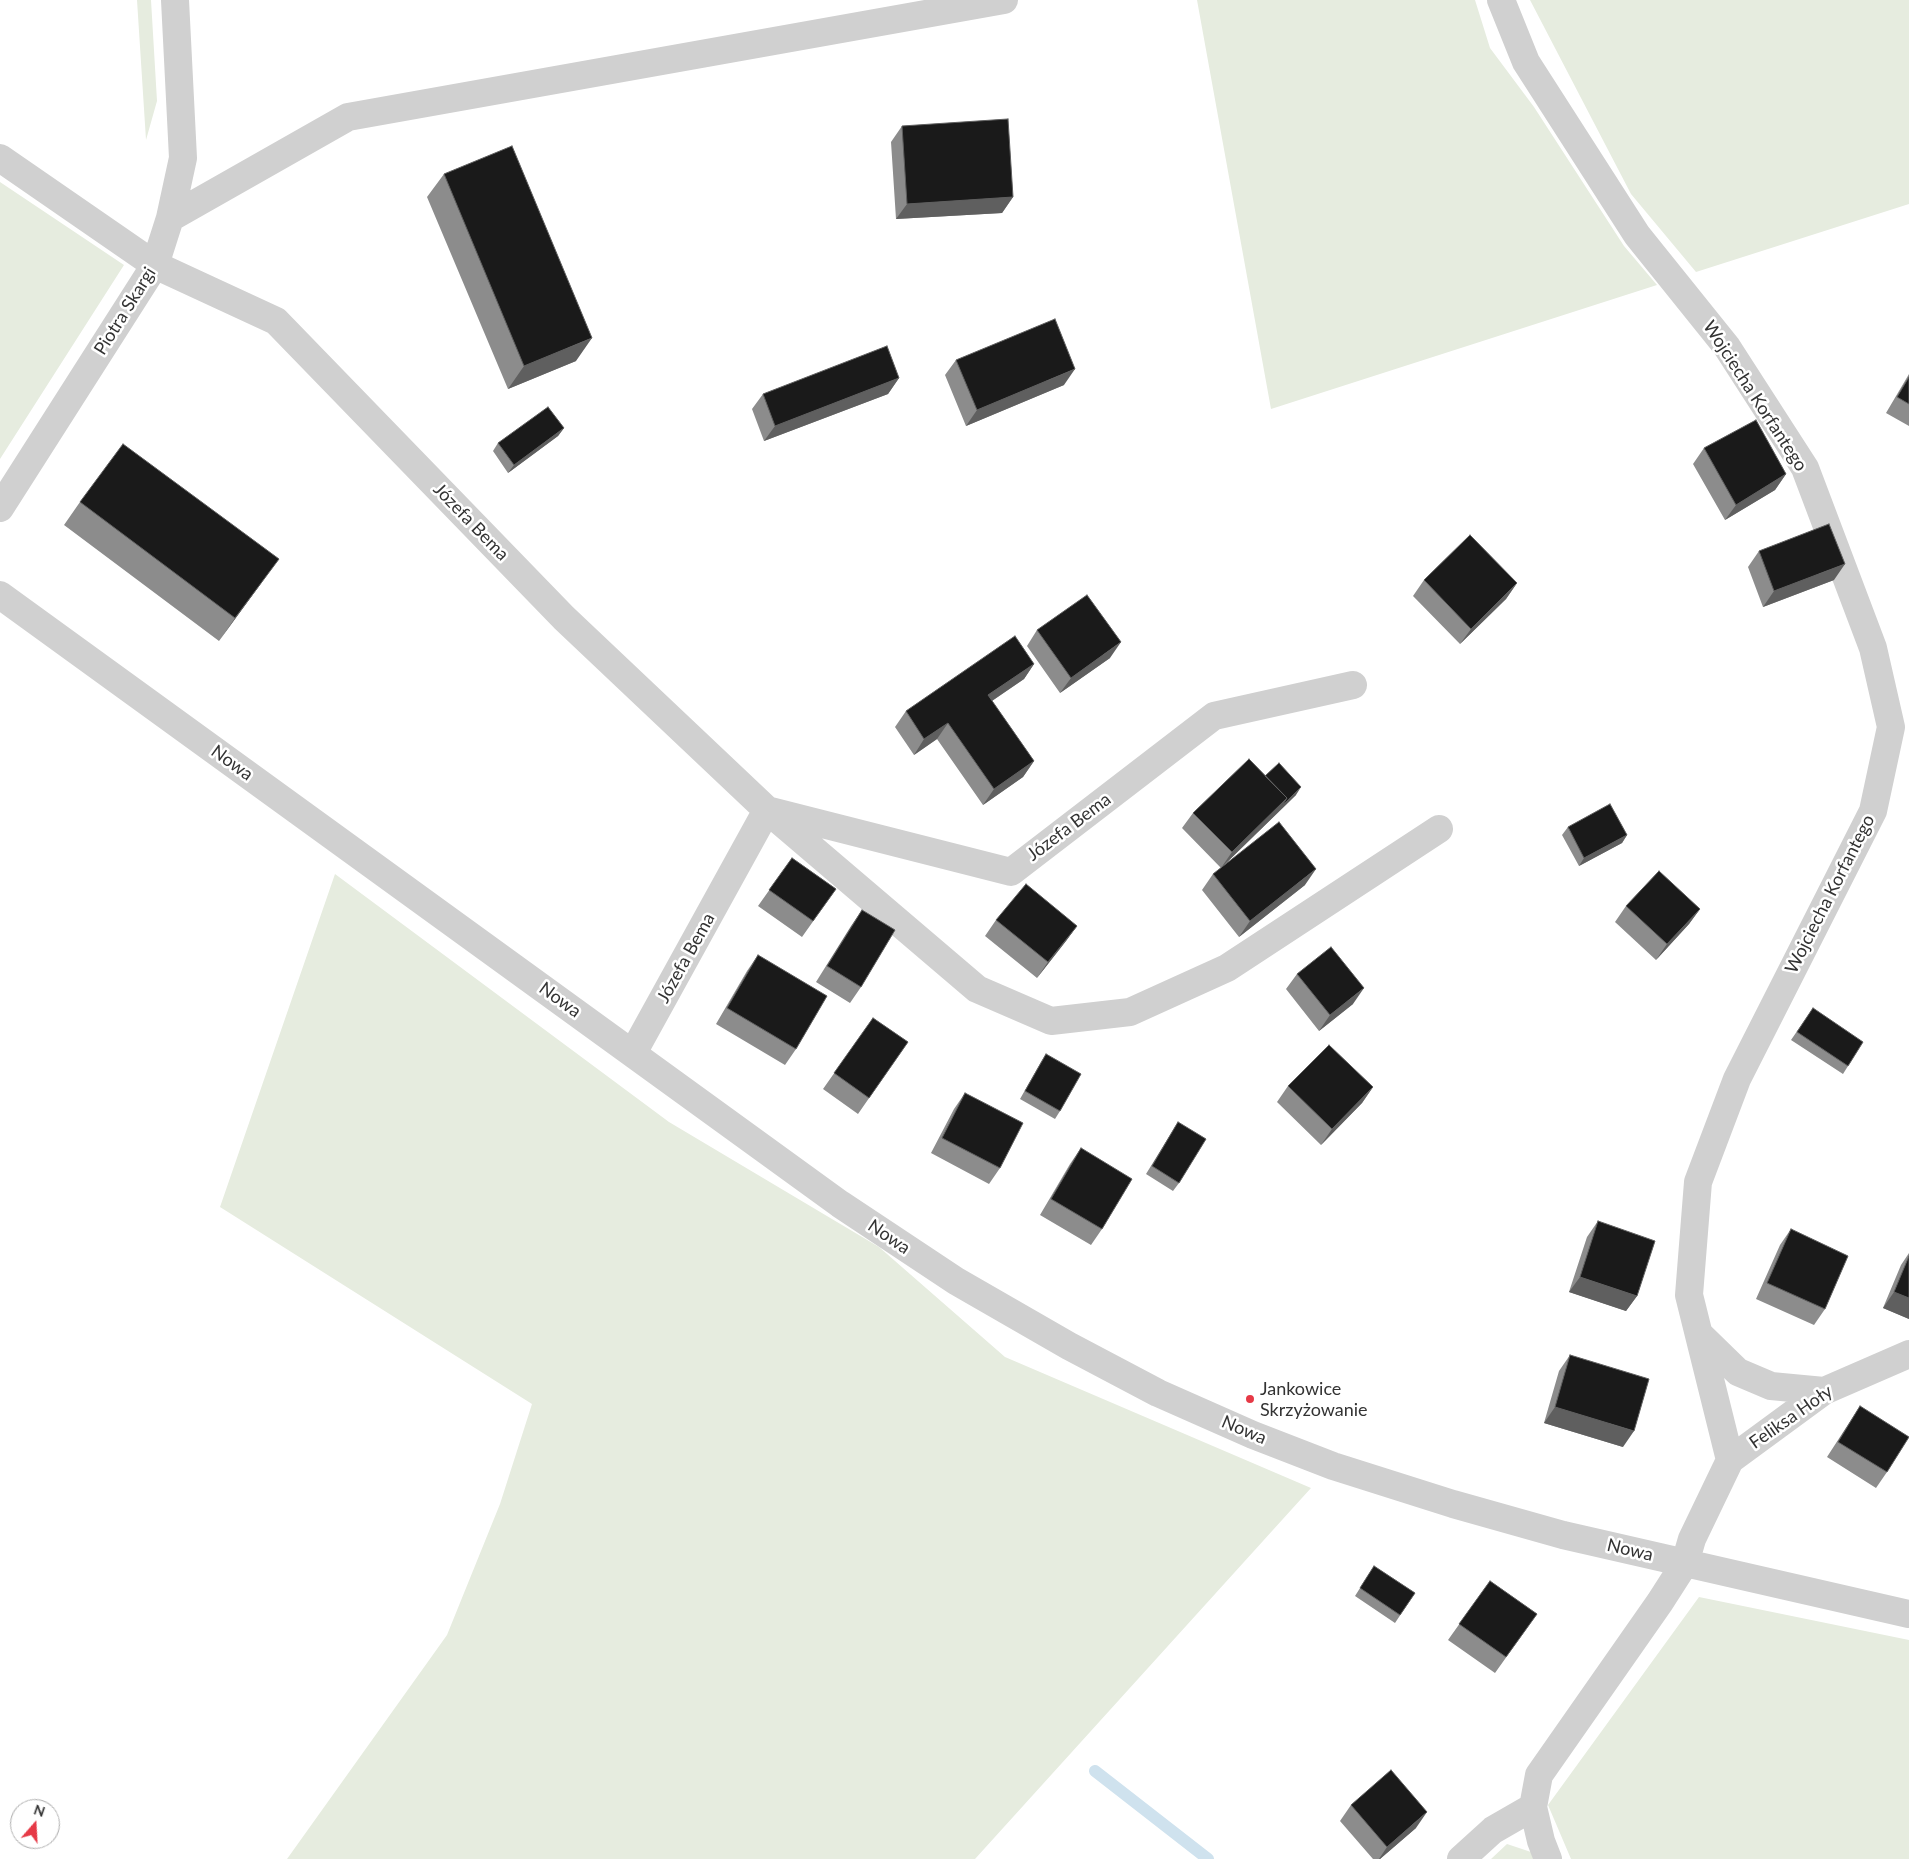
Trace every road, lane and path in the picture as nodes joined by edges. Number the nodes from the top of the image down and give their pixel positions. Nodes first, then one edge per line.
1 (174, 0) edge
2 (1004, 0) edge
3 (1500, 0) edge
4 (0, 158) edge
5 (170, 218) junction
6 (155, 264) junction
7 (0, 508) edge
8 (0, 595) edge
9 (1353, 685) dead end
10 (767, 810) junction
11 (1439, 830) dead end
12 (633, 1053) junction
13 (1699, 1334) junction
14 (1909, 1354) edge
15 (1824, 1391) junction
16 (1730, 1460) junction
17 (1684, 1563) junction
18 (1909, 1614) edge
19 (1533, 1807) junction
20 (1461, 1859) edge
21 (1548, 1859) edge

1 - 5 street, Piotra Skargi
2 - 5 street
3 - 13 street, Wojciecha Korfantego
4 - 6 street, Józefa Bema
5 - 6 street, Piotra Skargi
6 - 7 street, Piotra Skargi
6 - 10 street, Józefa Bema
8 - 12 street, Nowa
9 - 10 street, Józefa Bema
10 - 11 street, Józefa Bema
10 - 12 street, Józefa Bema
12 - 17 street, Nowa
13 - 15 street
13 - 16 street, Wojciecha Korfantego
14 - 15 street, Feliksa Hoły
15 - 16 street, Feliksa Hoły
16 - 17 street
17 - 18 street, Nowa
17 - 19 street
19 - 20 street
19 - 21 street

